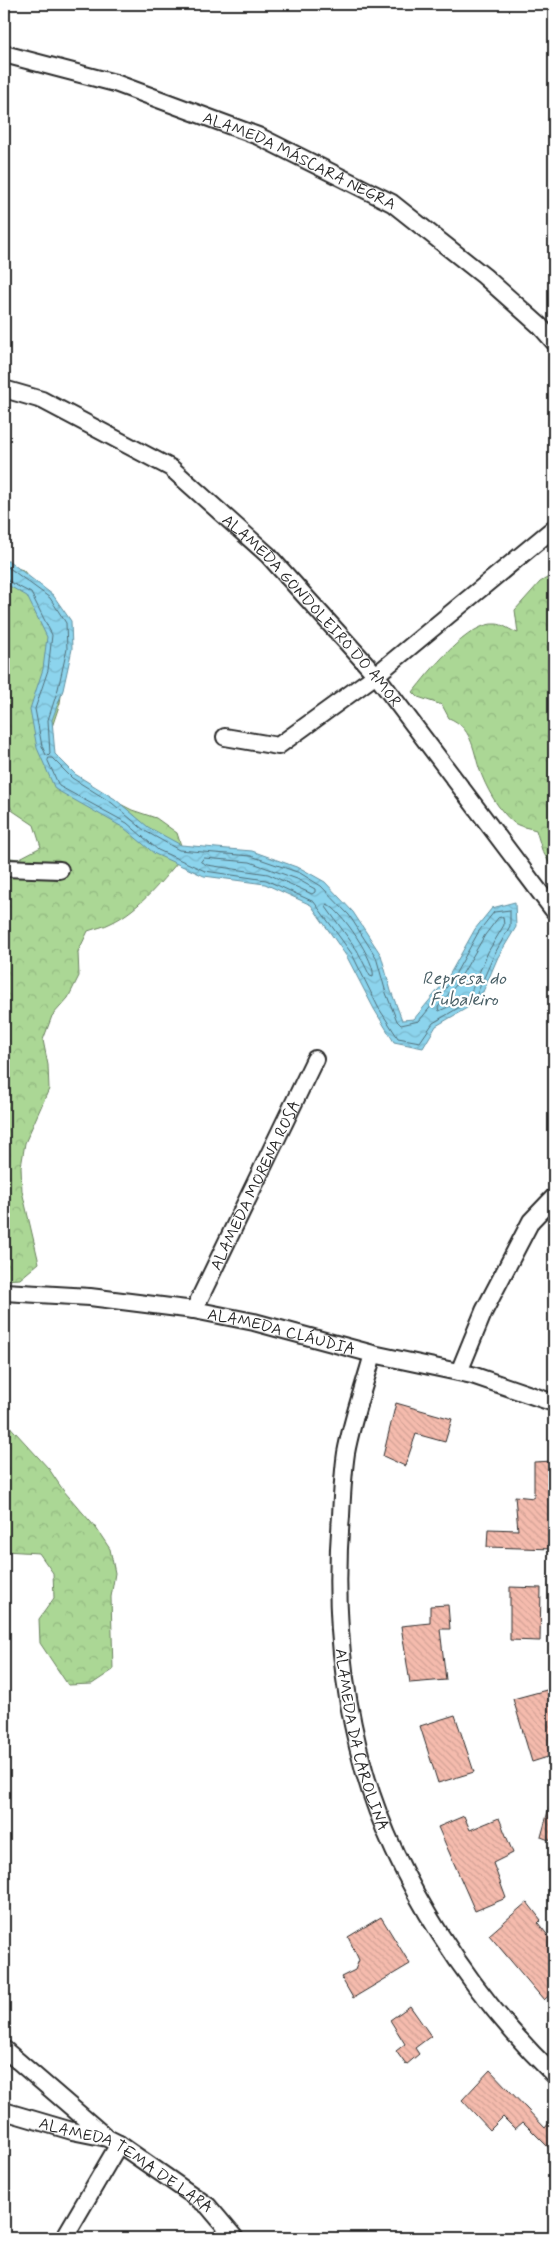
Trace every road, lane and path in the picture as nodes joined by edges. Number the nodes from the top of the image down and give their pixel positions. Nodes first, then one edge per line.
1 (4, 54) edge
2 (554, 342) edge
3 (4, 389) edge
4 (554, 528) edge
5 (376, 675) junction
6 (225, 737) dead end
7 (4, 868) edge
8 (60, 870) dead end
9 (554, 911) edge
10 (315, 1059) dead end
11 (554, 1197) edge
12 (4, 1292) edge
13 (194, 1310) junction
14 (373, 1354) junction
15 (459, 1372) junction
16 (554, 1403) edge
17 (4, 2049) edge
18 (554, 2076) edge
19 (4, 2110) edge
20 (113, 2141) junction
21 (64, 2238) edge
22 (235, 2238) edge

1 - 2 street, ALAMEDA MÁSCARA NEGRA
3 - 5 street, ALAMEDA GONDOLEIRO DO AMOR
4 - 5 street
5 - 6 street
5 - 9 street, ALAMEDA GONDOLEIRO DO AMOR
7 - 8 street
10 - 13 street, ALAMEDA MORENA ROSA
11 - 15 street
12 - 13 street, ALAMEDA CLÁUDIA
13 - 14 street, ALAMEDA CLÁUDIA
14 - 15 street, ALAMEDA CLÁUDIA
14 - 18 street, ALAMEDA DA CAROLINA
15 - 16 street, ALAMEDA CLÁUDIA
17 - 20 street
19 - 20 street, ALAMEDA TEMA DE LARA
20 - 21 street
20 - 22 street, ALAMEDA TEMA DE LARA

